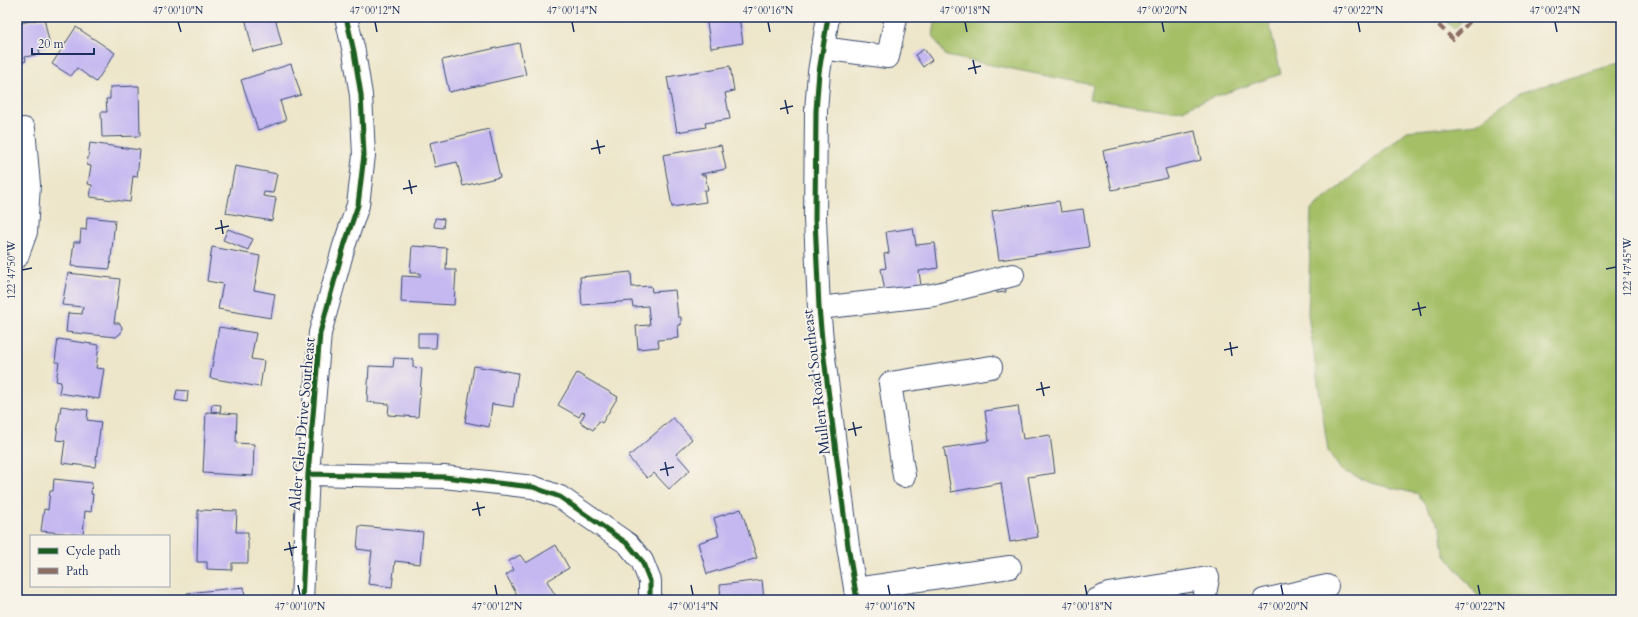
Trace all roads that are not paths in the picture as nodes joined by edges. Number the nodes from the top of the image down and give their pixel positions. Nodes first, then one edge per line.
1 (346, 17) edge
2 (828, 17) edge
3 (896, 17) edge
4 (822, 48) junction
5 (24, 130) dead end
6 (17, 257) edge
7 (1013, 275) dead end
8 (819, 308) junction
9 (990, 367) dead end
10 (308, 474) junction
11 (904, 476) dead end
12 (1010, 567) dead end
13 (1327, 586) dead end
14 (856, 595) edge
15 (302, 600) edge
16 (650, 600) edge
17 (1096, 600) edge
18 (1204, 600) edge
19 (1264, 600) edge

1 - 10 street, Alder Glen Drive Southeast
2 - 4 street, Mullen Road Southeast
3 - 4 street
4 - 8 street, Mullen Road Southeast
5 - 6 street
7 - 8 street
8 - 14 street, Mullen Road Southeast
9 - 11 street
10 - 15 street, Alder Glen Drive Southeast
10 - 16 street
12 - 14 street
13 - 19 street
17 - 18 street

